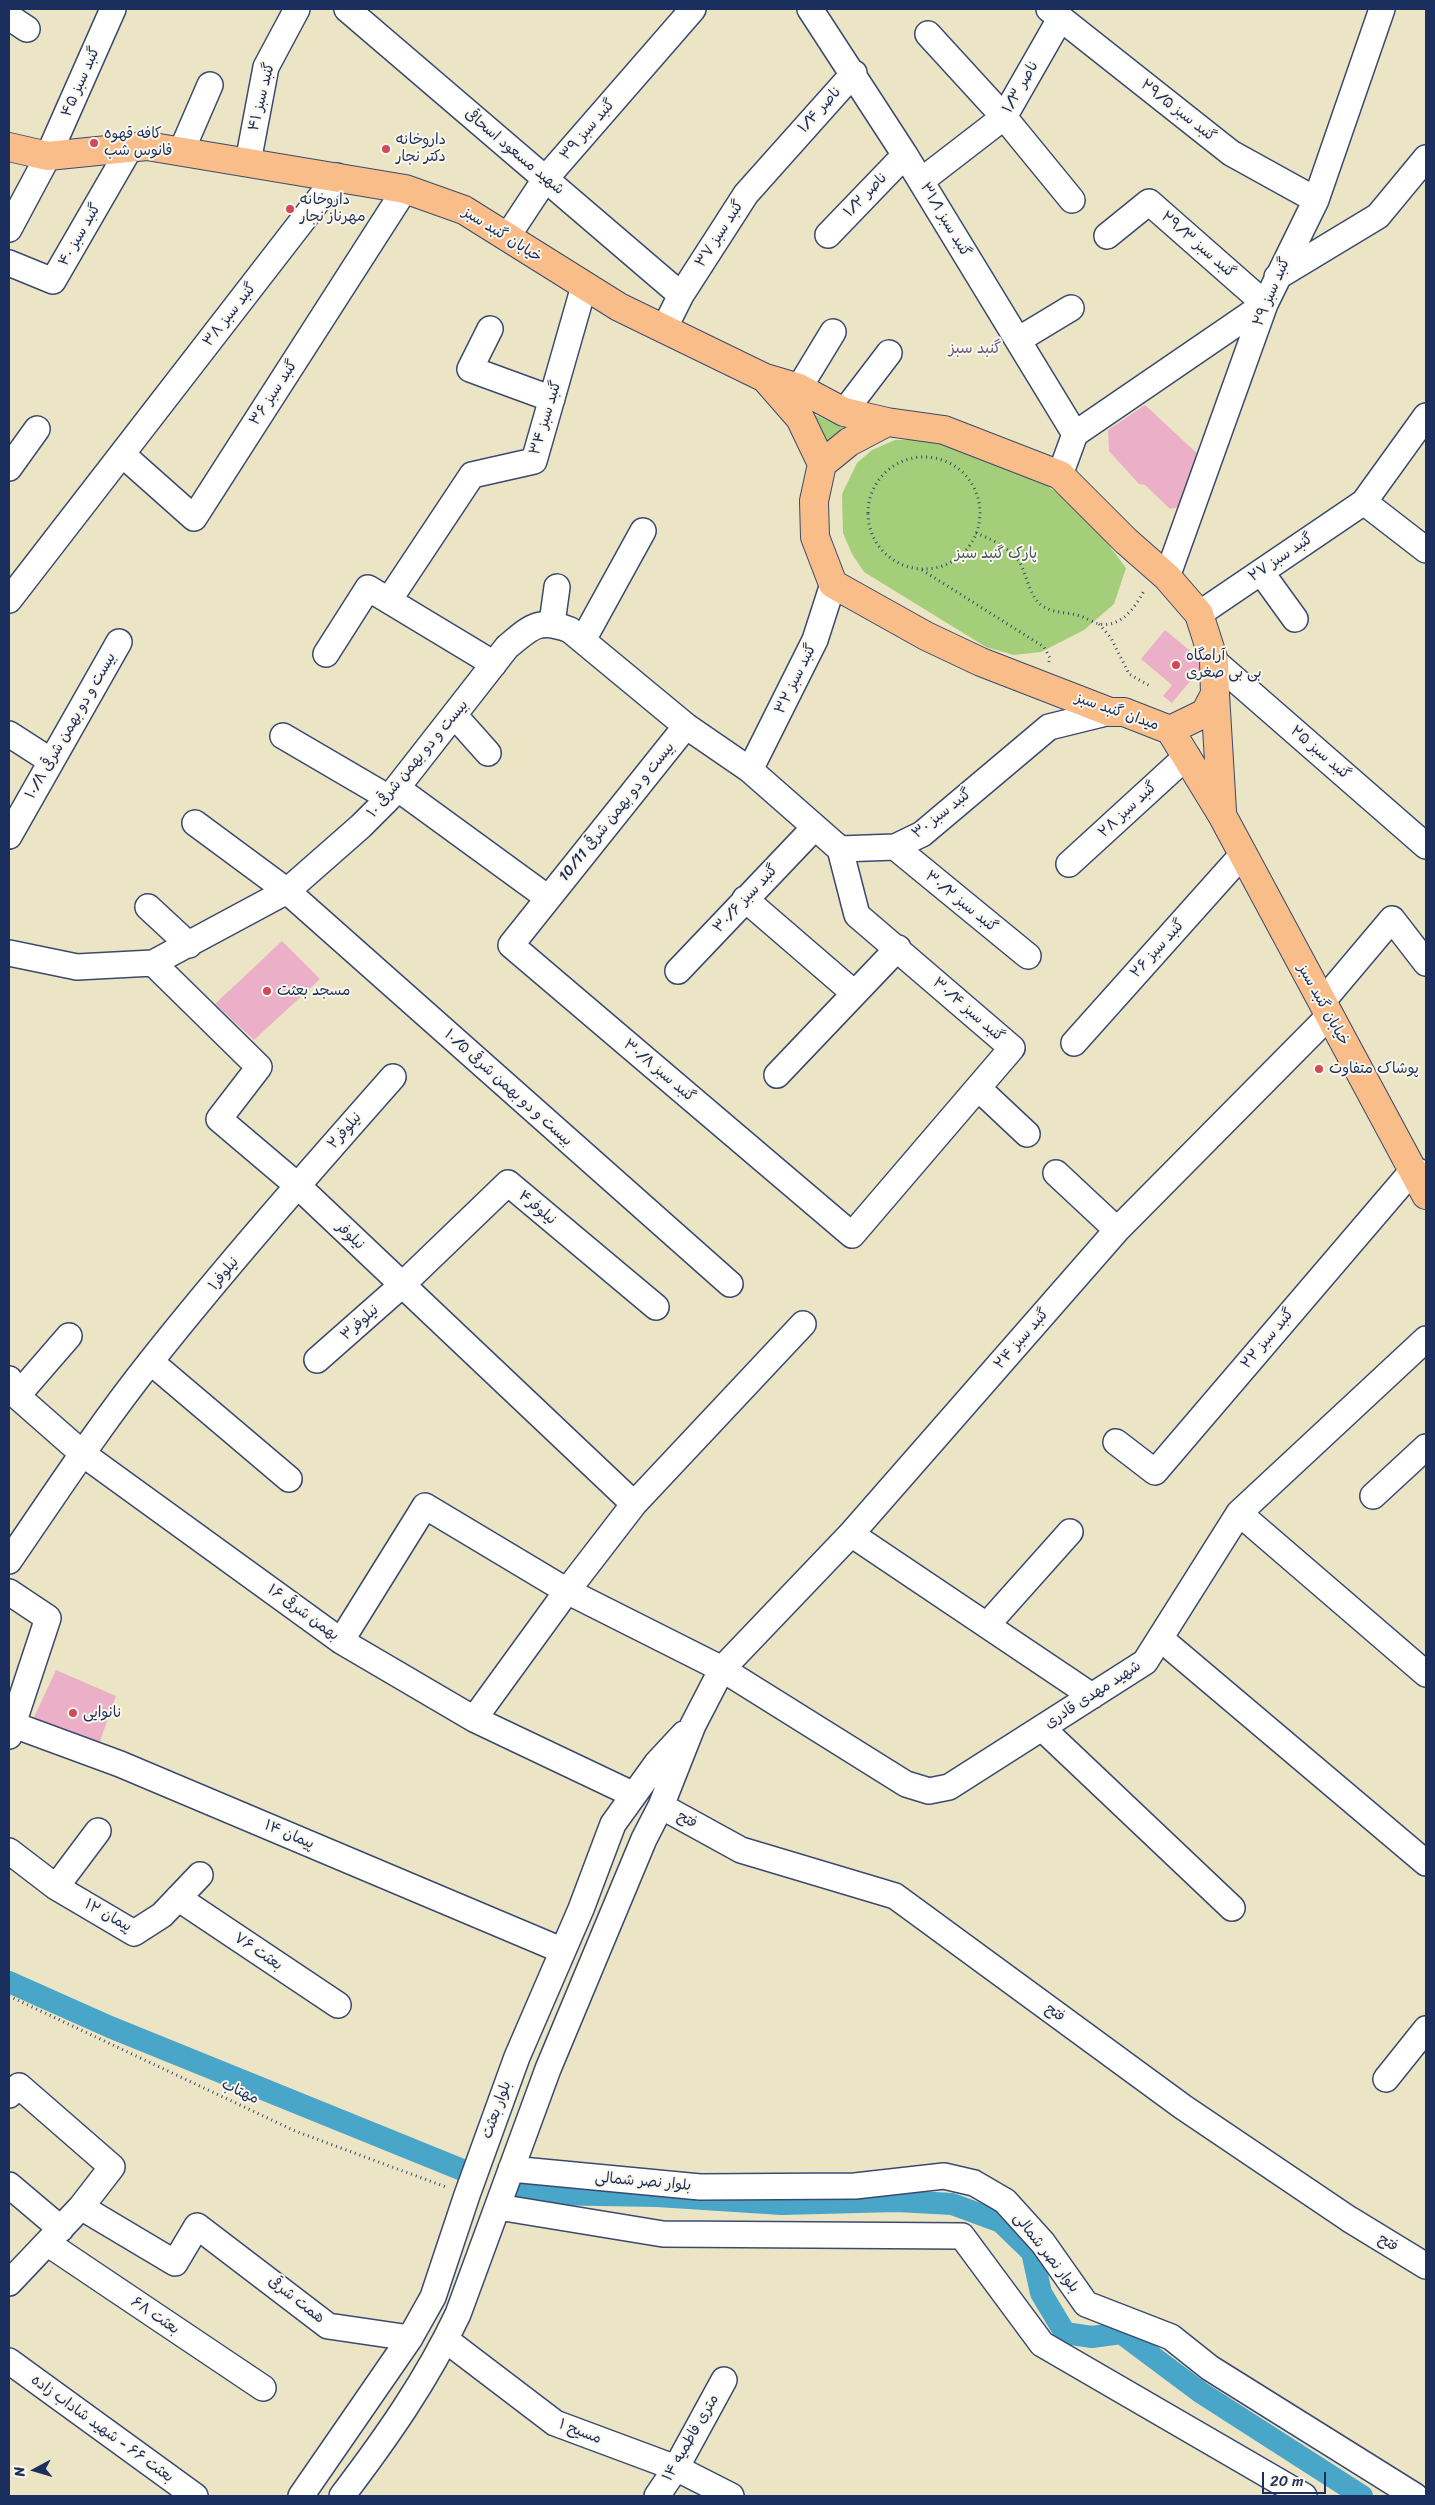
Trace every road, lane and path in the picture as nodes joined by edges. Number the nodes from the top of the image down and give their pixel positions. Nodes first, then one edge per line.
1 (114, 9) edge
2 (297, 9) edge
3 (693, 9) edge
4 (810, 9) edge
5 (1382, 9) edge
6 (351, 10) edge
7 (1054, 14) edge
8 (928, 34) dead end
9 (854, 73) junction
10 (210, 85) dead end
11 (1004, 117) junction
12 (131, 146) junction
13 (9, 147) edge
14 (787, 147) joint
15 (181, 152) junction
16 (905, 155) junction
17 (48, 156) junction
18 (1426, 158) edge
19 (248, 162) junction
20 (337, 176) junction
21 (546, 178) junction
22 (921, 182) junction
23 (405, 189) junction
24 (1072, 200) dead end
25 (1316, 200) junction
26 (9, 229) edge
27 (828, 235) dead end
28 (1107, 236) dead end
29 (507, 237) junction
30 (9, 263) edge
31 (1277, 277) junction
32 (584, 286) junction
33 (681, 295) junction
34 (1265, 304) junction
35 (1071, 308) dead end
36 (490, 329) dead end
37 (664, 329) junction
38 (833, 332) dead end
39 (1018, 340) junction
40 (889, 353) dead end
41 (765, 378) junction
42 (799, 388) junction
43 (552, 399) junction
44 (844, 412) junction
45 (1426, 416) edge
46 (887, 422) junction
47 (37, 429) dead end
48 (1075, 434) junction
49 (122, 454) junction
50 (822, 464) junction
51 (9, 468) edge
52 (1060, 474) junction
53 (1364, 502) junction
54 (643, 531) dead end
55 (976, 533) junction
56 (1426, 550) edge
57 (922, 570) junction
58 (1161, 572) junction
59 (1261, 572) junction
60 (833, 584) junction
61 (557, 587) dead end
62 (9, 600) edge
63 (389, 600) junction
64 (1199, 614) junction
65 (1295, 619) dead end
66 (552, 623) junction
67 (1098, 624) junction
68 (583, 640) junction
69 (119, 642) dead end
70 (326, 654) dead end
71 (1214, 660) junction
72 (494, 664) junction
73 (1042, 685) junction
74 (1150, 686) dead end
75 (1215, 694) junction
76 (1110, 712) junction
77 (455, 716) junction
78 (686, 726) junction
79 (1170, 730) junction
80 (9, 734) edge
81 (283, 736) dead end
82 (488, 753) dead end
83 (1187, 756) junction
84 (51, 762) junction
85 (750, 770) junction
86 (393, 793) junction
87 (1222, 815) junction
88 (195, 822) dead end
89 (815, 827) junction
90 (9, 836) edge
91 (1426, 846) edge
92 (895, 847) junction
93 (840, 849) junction
94 (1242, 855) junction
95 (1069, 864) dead end
96 (287, 891) junction
97 (548, 898) junction
98 (746, 899) junction
99 (148, 907) dead end
100 (189, 945) junction
101 (898, 948) junction
102 (9, 952) edge
103 (1028, 956) dead end
104 (153, 962) junction
105 (1426, 964) edge
106 (678, 971) dead end
107 (854, 993) junction
108 (1325, 1009) junction
109 (1074, 1043) dead end
110 (777, 1075) dead end
111 (393, 1077) dead end
112 (978, 1088) junction
113 (1027, 1134) dead end
114 (1419, 1172) edge
115 (1056, 1173) dead end
116 (298, 1186) junction
117 (1426, 1195) edge
118 (1117, 1230) junction
119 (852, 1235) joint
120 (730, 1284) dead end
121 (402, 1285) junction
122 (656, 1307) dead end
123 (803, 1324) dead end
124 (69, 1336) dead end
125 (1426, 1339) edge
126 (317, 1360) dead end
127 (151, 1362) junction
128 (13, 1388) edge
129 (1116, 1442) dead end
130 (1426, 1447) edge
131 (83, 1454) junction
132 (289, 1479) dead end
133 (1373, 1496) dead end
134 (634, 1504) junction
135 (1239, 1513) junction
136 (1070, 1532) dead end
137 (851, 1534) junction
138 (9, 1561) edge
139 (567, 1591) junction
140 (9, 1592) edge
141 (987, 1625) junction
142 (1161, 1639) junction
143 (341, 1641) junction
144 (722, 1669) junction
145 (1426, 1674) edge
146 (1092, 1696) junction
147 (474, 1719) junction
148 (693, 1725) junction
149 (1042, 1728) junction
150 (11, 1731) edge
151 (634, 1795) junction
152 (661, 1806) junction
153 (98, 1831) dead end
154 (9, 1851) edge
155 (1426, 1863) edge
156 (200, 1875) dead end
157 (56, 1887) junction
158 (178, 1898) junction
159 (1232, 1908) dead end
160 (562, 1950) junction
161 (9, 1996) edge
162 (338, 2005) dead end
163 (1426, 2029) edge
164 (1386, 2079) dead end
165 (9, 2095) edge
166 (511, 2169) junction
167 (9, 2184) edge
168 (466, 2195) junction
169 (498, 2206) junction
170 (81, 2207) junction
171 (54, 2236) junction
172 (1426, 2266) edge
173 (9, 2283) edge
174 (410, 2338) junction
175 (446, 2340) junction
176 (9, 2361) edge
177 (724, 2380) dead end
178 (263, 2388) dead end
179 (676, 2468) junction
180 (195, 2496) edge
181 (301, 2496) edge
182 (342, 2496) edge
183 (657, 2496) edge
184 (731, 2496) edge
185 (1304, 2496) edge
186 (1415, 2496) edge

1 - 17 street, گنبد سبز ۴۵
2 - 19 street, گنبد سبز ۴۱
3 - 21 street, گنبد سبز ۳۹
4 - 9 street, گنبد سبز ۳۱/۱
5 - 25 street, گنبد سبز ۲۹
6 - 21 street, شهید مسعود اسحاقی
7 - 11 street, ناصر ۱/۳
7 - 25 street, گنبد سبز ۲۹/۵
8 - 11 street
9 - 14 street, ناصر ۱/۴
9 - 16 street, گنبد سبز ۳۱/۱
10 - 15 street
11 - 22 street, ناصر ۱/۳
11 - 24 street
12 - 15 main road, خیابان گنبد سبز
12 - 17 main road, خیابان گنبد سبز
12 - 30 street, گنبد سبز ۴۰
13 - 17 main road, خیابان گنبد سبز
14 - 33 street, گنبد سبز ۳۷
15 - 19 main road, خیابان گنبد سبز
16 - 22 street, گنبد سبز ۳۱/۱
16 - 27 street, ناصر ۱/۲
17 - 26 street, گنبد سبز ۴۵
18 - 31 street
19 - 20 main road, خیابان گنبد سبز
20 - 23 main road, خیابان گنبد سبز
20 - 49 street, گنبد سبز ۳۸
21 - 29 street, گنبد سبز ۳۹
21 - 33 street, شهید مسعود اسحاقی
22 - 39 street, گنبد سبز ۳۱/۱
23 - 29 main road, خیابان گنبد سبز
23 - 49 street, گنبد سبز ۳۶
25 - 31 street, گنبد سبز ۲۹
28 - 34 street, گنبد سبز ۲۹/۳
29 - 32 main road, خیابان گنبد سبز
31 - 34 street, گنبد سبز ۲۹
32 - 37 main road, خیابان گنبد سبز
32 - 43 street, گنبد سبز ۳۴
33 - 37 street, گنبد سبز ۳۷
34 - 48 street
34 - 58 street, گنبد سبز ۲۹
35 - 39 street
36 - 43 street
37 - 41 main road, خیابان گنبد سبز
38 - 42 street
39 - 48 street, گنبد سبز ۳۱/۱
40 - 44 street
41 - 42 main road, خیابان گنبد سبز
41 - 50 main road, خیابان گنبد سبز
42 - 44 main road, خیابان گنبد سبز
43 - 63 street, گنبد سبز ۳۴
44 - 46 main road, خیابان گنبد سبز
45 - 53 street
46 - 50 main road
46 - 52 main road
47 - 51 street
48 - 52 street
49 - 62 street, گنبد سبز ۳۸
50 - 60 main road
52 - 58 main road
53 - 56 street
53 - 59 street, گنبد سبز ۲۷
54 - 68 street
55 - 57 path
55 - 57 path
55 - 67 path
57 - 73 path
58 - 64 main road
58 - 67 path
59 - 64 street, گنبد سبز ۲۷
59 - 65 street
60 - 73 main road, میدان گنبد سبز
60 - 85 street, گنبد سبز ۳۲
61 - 66 street
63 - 70 street
63 - 72 street
64 - 71 main road
66 - 68 street
66 - 72 street, بیست و دو بهمن شرقی ۱۰
67 - 74 path
68 - 78 street
69 - 84 street, بیست و دو بهمن شرقی ۱۰/۸
71 - 75 main road
71 - 91 street, گنبد سبز ۲۵
72 - 77 street, بیست و دو بهمن شرقی ۱۰
73 - 76 main road, میدان گنبد سبز
75 - 79 main road, میدان گنبد سبز
75 - 87 main road, خیابان گنبد سبز
76 - 79 main road, میدان گنبد سبز
76 - 92 street, گنبد سبز ۳۰
77 - 82 street
77 - 86 street, بیست و دو بهمن شرقی ۱۰
78 - 85 street
78 - 97 street, بیست و دو بهمن شرقی 10/11
79 - 83 main road, خیابان گنبد سبز
80 - 84 street
81 - 86 street
83 - 87 main road, خیابان گنبد سبز
83 - 95 street, گنبد سبز ۲۸
84 - 90 street, بیست و دو بهمن شرقی ۱۰/۸
85 - 89 street
86 - 96 street, بیست و دو بهمن شرقی ۱۰
86 - 97 street
87 - 94 main road, خیابان گنبد سبز
88 - 96 street, بیست و دو بهمن شرقی ۱۰/۵
89 - 93 street
89 - 98 street, گنبد سبز ۳۰/۶
92 - 93 street, گنبد سبز ۳۰
92 - 103 street, گنبد سبز ۳۰/۲
93 - 101 street, گنبد سبز ۳۰/۴
94 - 108 main road, خیابان گنبد سبز
94 - 109 street, گنبد سبز ۲۶
96 - 100 street, بیست و دو بهمن شرقی ۱۰
96 - 120 street, بیست و دو بهمن شرقی ۱۰/۵
97 - 119 street, گنبد سبز ۳۰/۸
98 - 106 street, گنبد سبز ۳۰/۶
98 - 107 street
99 - 100 street
100 - 104 street, بیست و دو بهمن شرقی ۱۰
101 - 107 street
101 - 112 street, گنبد سبز ۳۰/۴
102 - 104 street, بیست و دو بهمن شرقی ۱۰
104 - 116 street, نیلوفر
105 - 108 street, گنبد سبز ۲۴
107 - 110 street
108 - 114 main road, خیابان گنبد سبز
108 - 118 street, گنبد سبز ۲۴
111 - 116 street, نیلوفر۲
112 - 113 street
112 - 119 street, گنبد سبز ۳۰/۴
114 - 117 main road, خیابان گنبد سبز
114 - 129 street, گنبد سبز ۲۲
115 - 118 street
116 - 121 street, نیلوفر
116 - 127 street, نیلوفر۱
118 - 137 street, گنبد سبز ۲۴
121 - 122 street, نیلوفر۴
121 - 126 street, نیلوفر۳
121 - 134 street, نیلوفر
123 - 134 street
124 - 128 street
125 - 135 street, شهید مهدی قادری
127 - 131 street, نیلوفر۱
127 - 132 street
128 - 131 street, بهمن شرقی ۱۶
130 - 133 street
131 - 138 street, نیلوفر۱
131 - 143 street, بهمن شرقی ۱۶
134 - 139 street
135 - 142 street, شهید مهدی قادری
135 - 145 street
136 - 141 street
137 - 141 street
137 - 144 street, گنبد سبز ۲۴
139 - 143 street, شهید مهدی قادری
139 - 144 street, شهید مهدی قادری
139 - 147 street
140 - 150 street
141 - 146 street
142 - 146 street, شهید مهدی قادری
142 - 155 street
143 - 147 street, بهمن شرقی ۱۶
144 - 148 street, بلوار بعثت
144 - 149 street, شهید مهدی قادری
146 - 149 street, شهید مهدی قادری
147 - 151 street, بهمن شرقی ۱۶
148 - 151 street, بلوار بعثت
148 - 152 street, بلوار بعثت
149 - 159 street
150 - 160 street, پیمان ۱۴
151 - 160 street, بلوار بعثت
152 - 166 street, بلوار بعثت
152 - 172 street, فتح
153 - 157 street
154 - 157 street, پیمان ۱۲
156 - 158 street, پیمان ۱۲
157 - 158 street, پیمان ۱۲
158 - 162 street, بعثت ۷۶
160 - 168 street, بلوار بعثت
161 - 168 path, مهتاب
163 - 164 street
165 - 170 street
166 - 169 street, بلوار بعثت
166 - 186 street, بلوار نصر شمالی
167 - 171 street, بعثت ۶۸
168 - 174 street, بلوار بعثت
169 - 175 street, بلوار بعثت
169 - 185 street
170 - 171 street
170 - 174 street, همت شرقی
171 - 173 street
171 - 178 street, بعثت ۶۸
174 - 181 street, بلوار بعثت
175 - 179 street, مسیح ۱
175 - 182 street, بلوار بعثت
176 - 180 street, بعثت ۶۶ - شهید شاداب زاده
177 - 179 street, ۱۴ متری فاطمیه
179 - 183 street, ۱۴ متری فاطمیه
179 - 184 street, مسیح ۱

